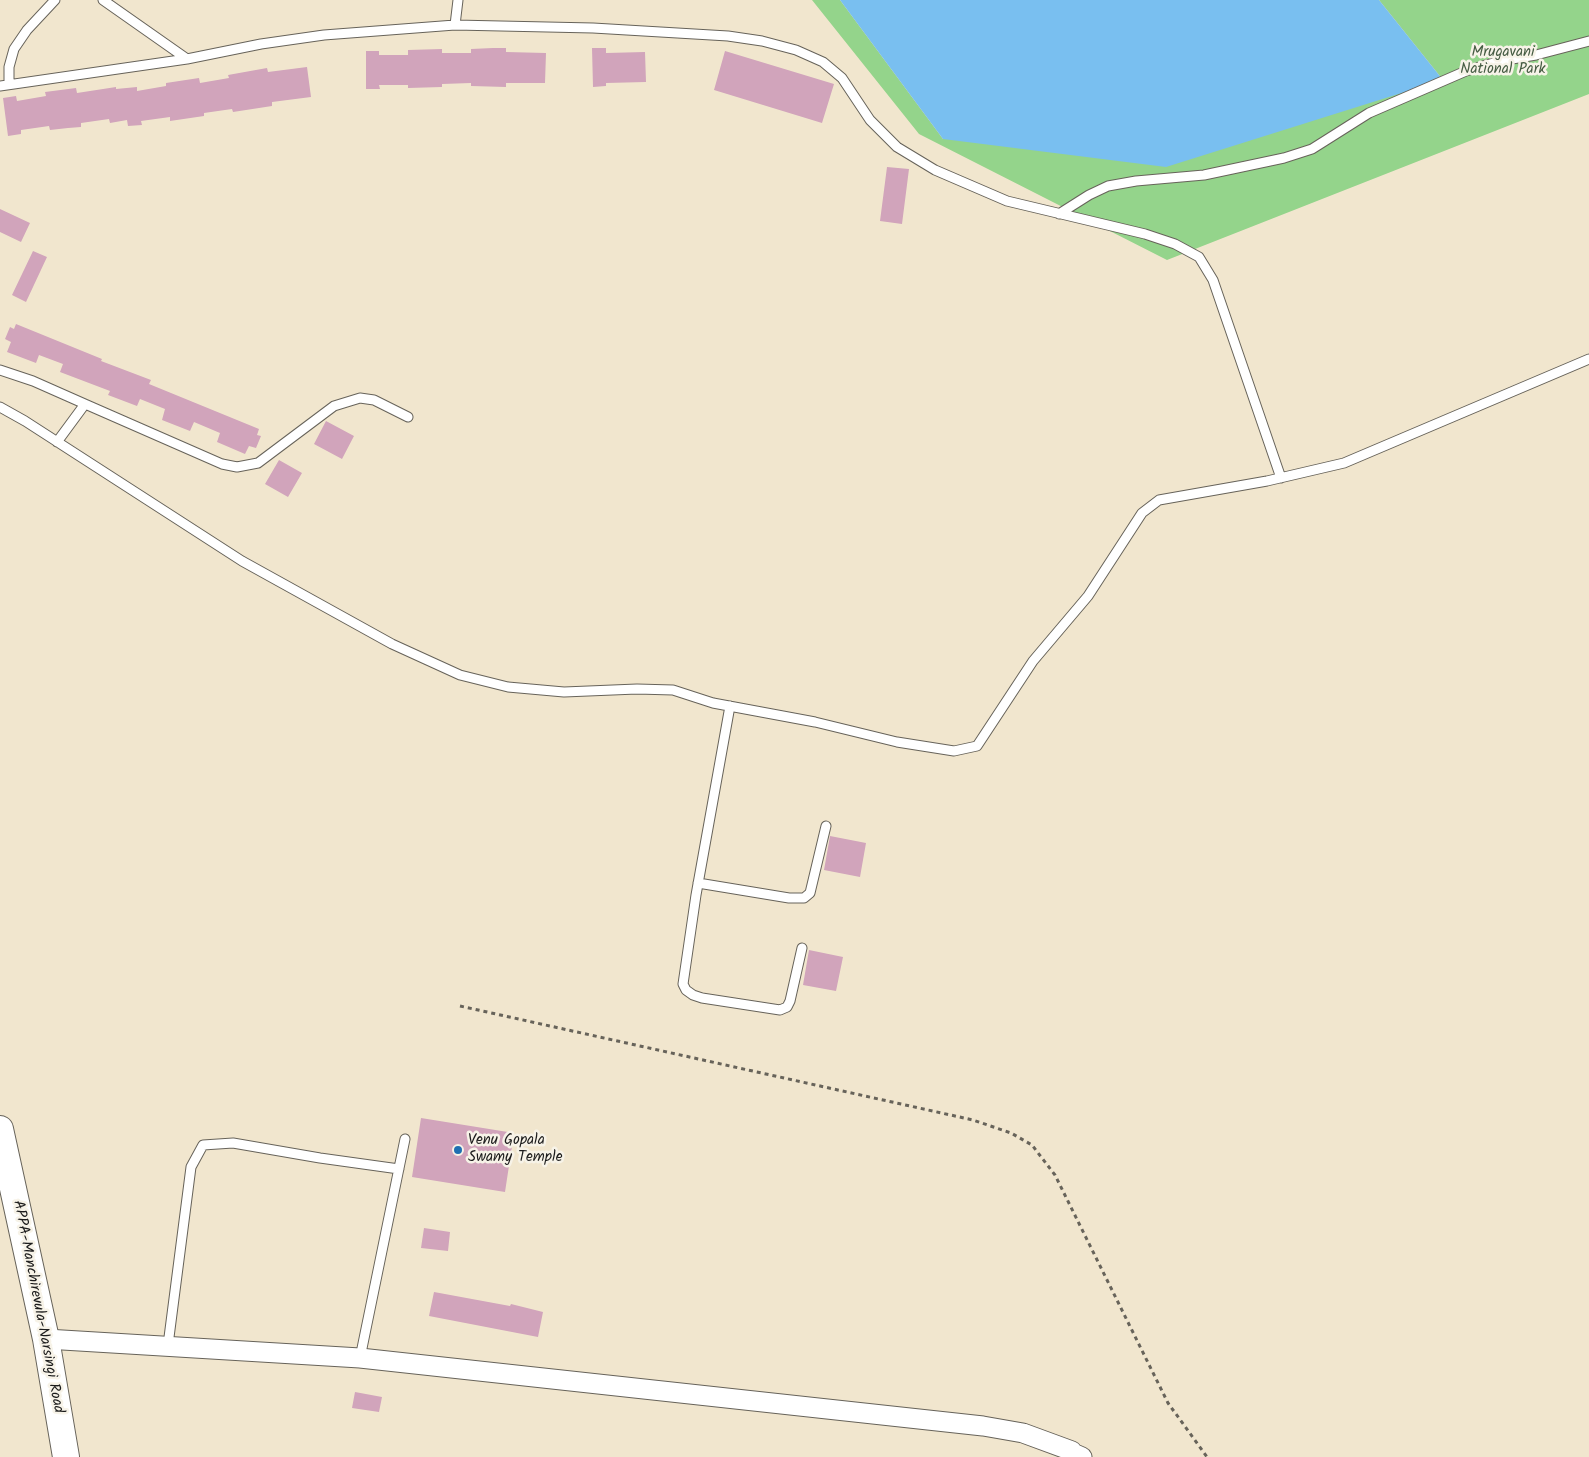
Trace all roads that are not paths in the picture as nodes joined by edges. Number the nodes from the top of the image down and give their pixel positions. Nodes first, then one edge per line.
1 (55, 0) edge
2 (104, 0) edge
3 (458, 0) edge
4 (455, 25) junction
5 (1589, 41) edge
6 (187, 59) junction
7 (5, 85) edge
8 (1060, 214) junction
9 (1589, 359) edge
10 (0, 370) edge
11 (85, 404) junction
12 (0, 407) edge
13 (408, 417) dead end
14 (57, 442) junction
15 (1281, 478) junction
16 (730, 706) junction
17 (826, 826) dead end
18 (698, 883) junction
19 (802, 948) dead end
20 (0, 1129) edge
21 (405, 1139) dead end
22 (399, 1169) junction
23 (46, 1339) junction
24 (168, 1345) junction
25 (360, 1358) junction
26 (1076, 1456) edge
27 (66, 1457) edge

1 - 7 lane
2 - 6 lane
3 - 4 lane
4 - 6 lane
4 - 8 lane
5 - 8 lane
6 - 7 lane
8 - 15 lane
9 - 15 lane
10 - 11 lane
11 - 13 lane
11 - 14 lane
12 - 14 lane
14 - 16 lane
15 - 16 lane
16 - 18 lane
17 - 18 lane
18 - 19 lane
20 - 23 main road, APPA-Manchirevula-Narsingi Road
21 - 22 lane
22 - 24 lane
22 - 25 lane
23 - 24 street
23 - 27 main road, APPA-Manchirevula-Narsingi Road
24 - 25 street
25 - 26 street

